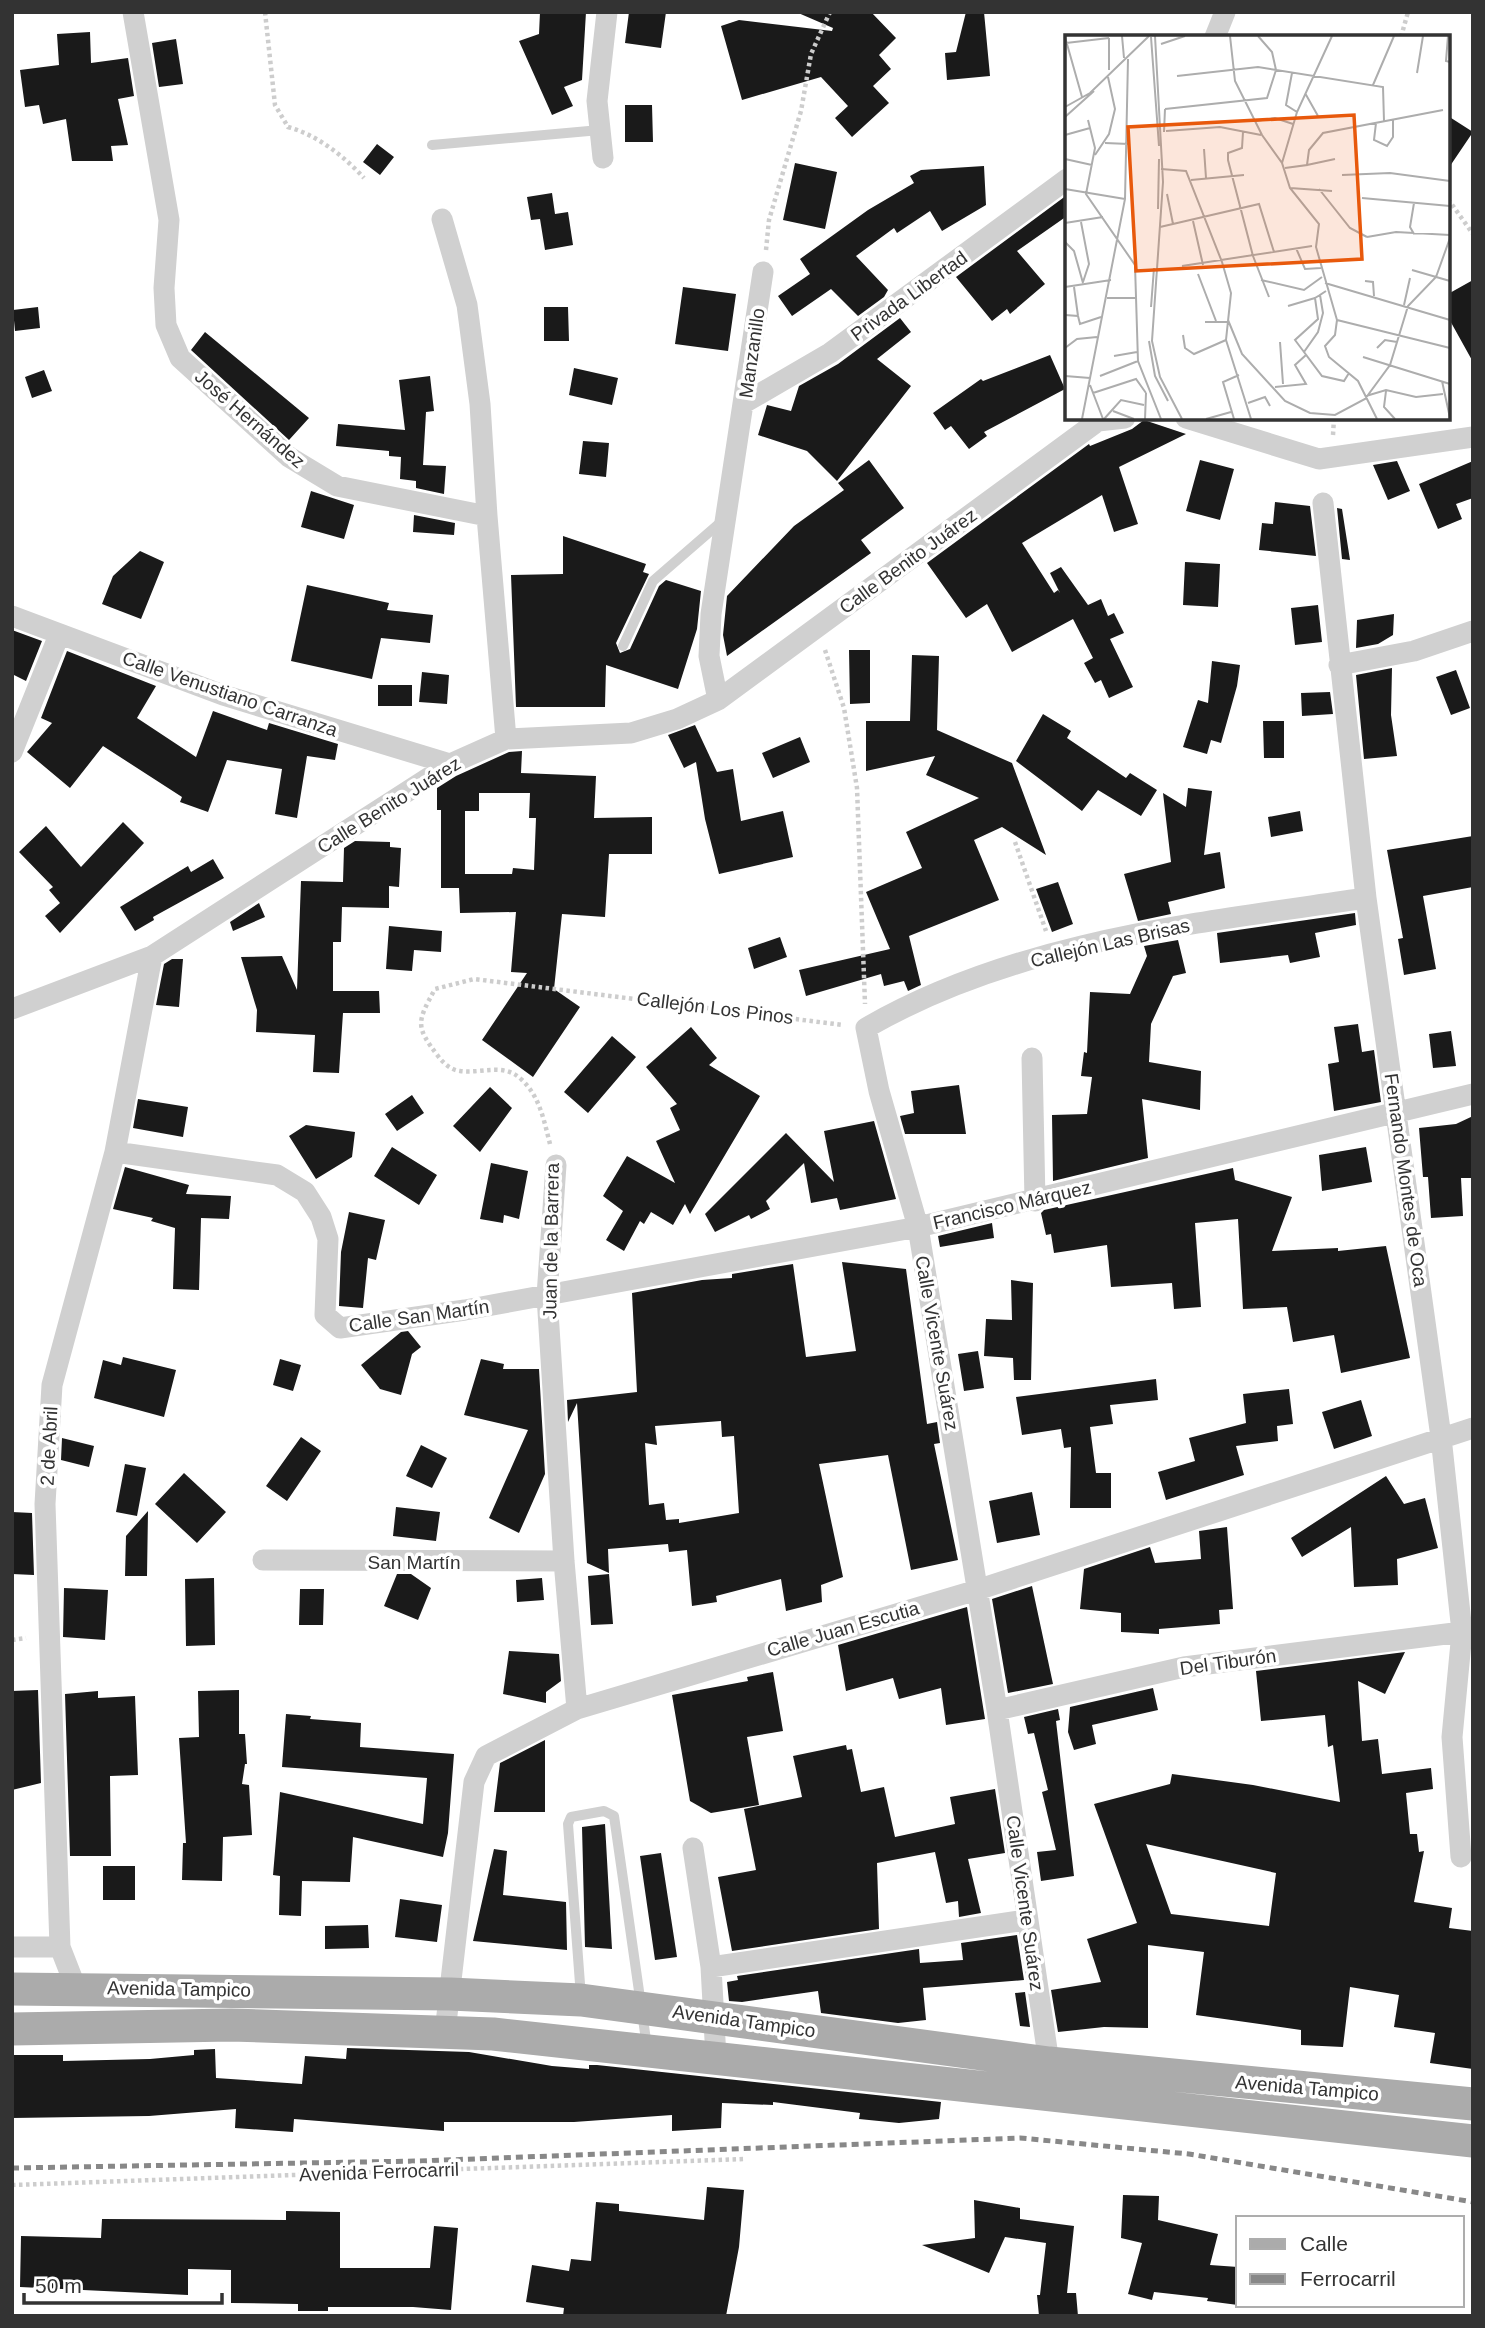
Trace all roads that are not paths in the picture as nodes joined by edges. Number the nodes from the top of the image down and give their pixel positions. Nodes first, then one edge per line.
1 (133, 12) edge
2 (607, 12) edge
3 (1224, 12) edge
4 (1216, 35) edge
5 (600, 131) junction
6 (432, 145) dead end
7 (603, 158) dead end
8 (1065, 180) edge
9 (442, 219) dead end
10 (763, 272) road end
11 (744, 403) junction
12 (1107, 420) edge
13 (1192, 420) edge
14 (1473, 437) edge
15 (1323, 503) dead end
16 (729, 514) junction
17 (486, 516) junction
18 (12, 616) edge
19 (1473, 631) edge
20 (59, 635) junction
21 (623, 646) dead end
22 (1339, 665) junction
23 (718, 700) junction
24 (506, 739) junction
25 (12, 752) edge
26 (450, 764) junction
27 (1366, 898) junction
28 (152, 956) junction
29 (12, 1009) edge
30 (866, 1028) joint
31 (1032, 1058) dead end
32 (1473, 1094) edge
33 (1398, 1114) junction
34 (116, 1152) junction
35 (556, 1165) road end
36 (1035, 1201) junction
37 (918, 1227) junction
38 (547, 1296) junction
39 (1473, 1428) edge
40 (1441, 1437) junction
41 (263, 1560) dead end
42 (564, 1561) junction
43 (977, 1590) junction
44 (1462, 1632) junction
45 (577, 1709) junction
46 (997, 1710) junction
47 (693, 1848) dead end
48 (1461, 1857) dead end
49 (1026, 1920) junction
50 (12, 1947) edge
51 (60, 1947) junction
52 (711, 1967) junction
53 (76, 1988) junction
54 (12, 1989) edge
55 (450, 1994) junction
56 (581, 2000) junction
57 (641, 2006) junction
58 (715, 2016) junction
59 (12, 2029) edge
60 (445, 2032) junction
61 (647, 2050) junction
62 (716, 2058) junction
63 (1049, 2063) junction
64 (1473, 2105) edge
65 (1473, 2141) edge

1 - 17 street, José Hernández
2 - 5 street
3 - 4 street
5 - 6 lane
5 - 7 street
8 - 11 street, Privada Libertad
9 - 17 street
10 - 11 street, Manzanillo
11 - 16 street, Manzanillo
12 - 23 street, Calle Benito Juárez
13 - 14 street
15 - 22 street, Fernando Montes de Oca
16 - 21 lane
16 - 23 street, Manzanillo
17 - 24 street
18 - 20 street, Calle Venustiano Carranza
19 - 22 street
20 - 25 street
20 - 26 street, Calle Venustiano Carranza
22 - 27 street, Fernando Montes de Oca
23 - 24 street, Calle Benito Juárez
24 - 26 street, Calle Benito Juárez
26 - 28 street, Calle Benito Juárez
27 - 30 street, Callejón Las Brisas
27 - 33 street, Fernando Montes de Oca
28 - 29 street, Calle Benito Juárez
28 - 34 street, 2 de Abril
30 - 37 street, Calle Vicente Suárez
31 - 36 street
32 - 33 street, Francisco Márquez
33 - 36 street, Francisco Márquez
33 - 40 street, Fernando Montes de Oca
34 - 38 street, Calle San Martín
34 - 51 street, 2 de Abril
35 - 38 street, Juan de la Barrera
36 - 37 street, Francisco Márquez
37 - 38 street, Francisco Márquez
37 - 43 street, Calle Vicente Suárez
38 - 42 street, Juan de la Barrera
39 - 40 street, Calle Juan Escutia
40 - 43 street, Calle Juan Escutia
40 - 44 street, Fernando Montes de Oca
41 - 42 street, San Martín
42 - 45 street, Juan de la Barrera
43 - 45 street, Calle Juan Escutia
43 - 46 street, Calle Vicente Suárez
44 - 46 street, Del Tiburón
44 - 48 street, Fernando Montes de Oca
45 - 55 street, Calle Juan Escutia
46 - 49 street, Calle Vicente Suárez
47 - 52 street
49 - 52 street
49 - 63 street, Calle Vicente Suárez
50 - 51 street
51 - 53 street, 2 de Abril
52 - 58 street
53 - 54 main road, Avenida Tampico
53 - 55 main road, Avenida Tampico
55 - 56 main road, Avenida Tampico
55 - 60 street, Calle Juan Escutia
56 - 57 main road, Avenida Tampico
56 - 57 lane
57 - 58 main road, Avenida Tampico
57 - 61 lane
58 - 62 street
58 - 63 main road, Avenida Tampico
59 - 60 main road, Avenida Tampico
60 - 61 main road, Avenida Tampico
61 - 62 main road, Avenida Tampico
62 - 65 main road, Avenida Tampico
63 - 64 main road, Avenida Tampico

